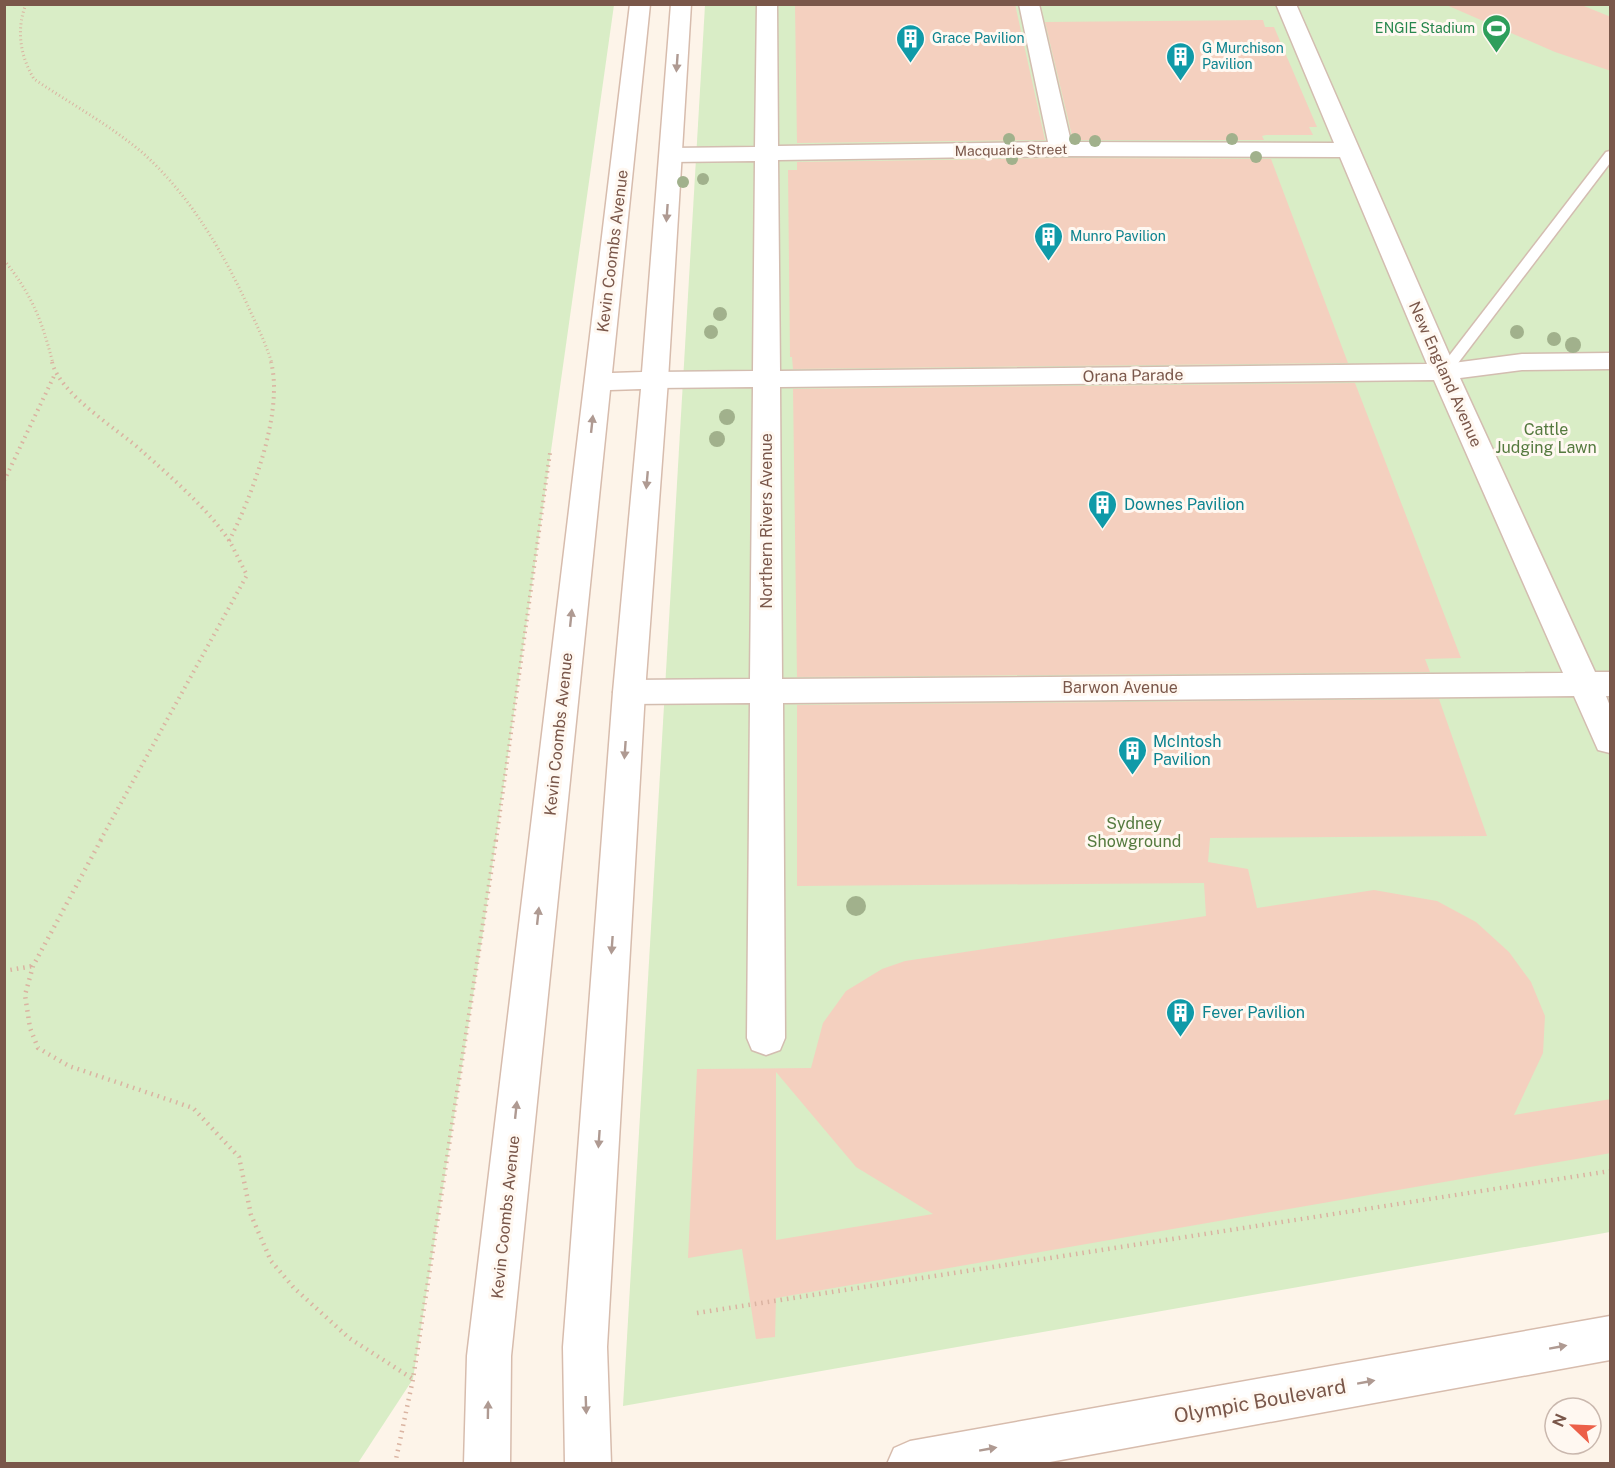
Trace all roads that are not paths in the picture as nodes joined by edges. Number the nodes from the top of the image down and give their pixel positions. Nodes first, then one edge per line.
1 (640, 4) edge
2 (681, 4) edge
3 (767, 4) edge
4 (1029, 4) edge
5 (1286, 4) edge
6 (1061, 150) junction
7 (1350, 150) junction
8 (767, 153) junction
9 (671, 154) junction
10 (1611, 155) edge
11 (1611, 361) edge
12 (1444, 372) junction
13 (766, 379) junction
14 (656, 380) junction
15 (597, 382) junction
16 (1599, 684) edge
17 (766, 690) junction
18 (629, 692) junction
19 (1611, 741) edge
20 (766, 1038) dead end
21 (1611, 1338) edge
22 (487, 1464) edge
23 (588, 1464) edge
24 (910, 1464) edge

1 - 15 street, Kevin Coombs Avenue
2 -> 9 street
3 - 8 street, Northern Rivers Avenue
4 - 6 street
5 - 7 street, New England Avenue
6 - 7 street, Macquarie Street
6 - 8 street, Macquarie Street
7 - 12 street, New England Avenue
8 - 9 street, Macquarie Street
8 - 13 street, Northern Rivers Avenue
9 -> 14 street
10 - 12 lane
11 - 12 street, Orana Parade
12 - 13 street, Orana Parade
12 - 16 street, New England Avenue
13 - 14 street, Orana Parade
13 - 17 street, Northern Rivers Avenue
14 - 15 street, Orana Parade
14 -> 18 street
22 -> 15 street, Kevin Coombs Avenue
16 - 17 street, Barwon Avenue
16 - 19 street, New England Avenue
17 - 18 street, Barwon Avenue
17 - 20 street, Northern Rivers Avenue
18 -> 23 street
24 -> 21 street, Olympic Boulevard

